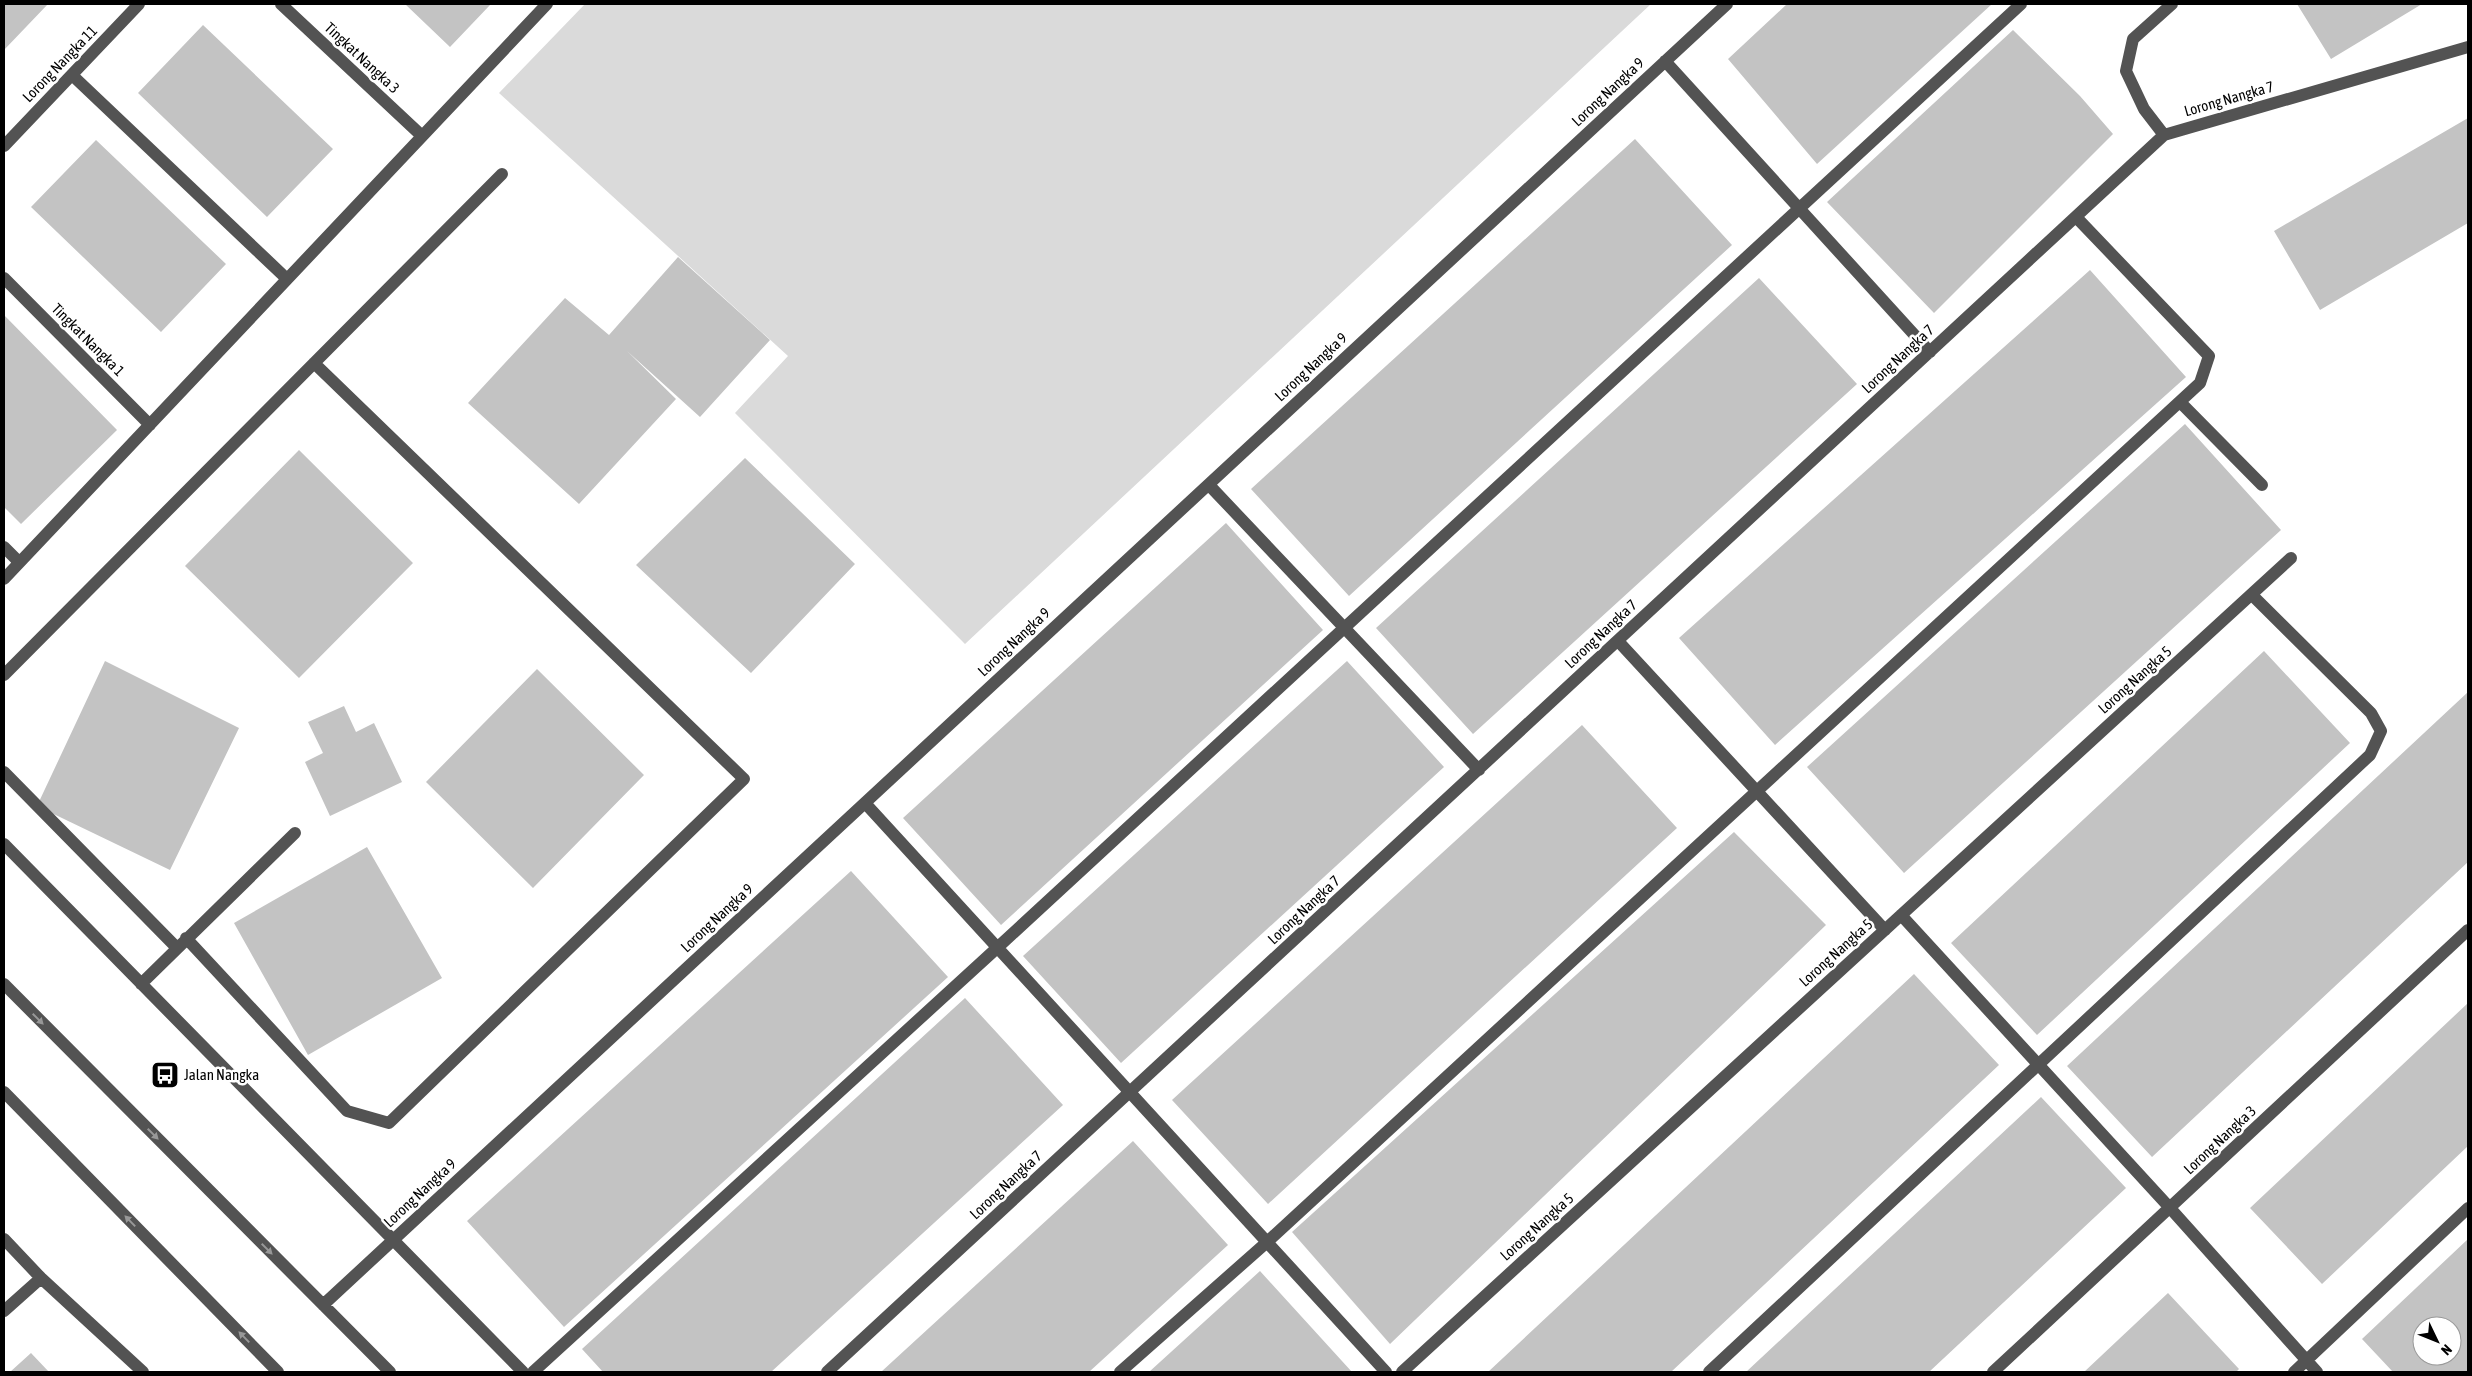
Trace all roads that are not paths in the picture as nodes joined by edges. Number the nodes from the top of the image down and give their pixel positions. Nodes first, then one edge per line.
1 (139, 4) edge
2 (281, 4) edge
3 (547, 4) edge
4 (1727, 4) edge
5 (2021, 4) edge
6 (2172, 4) edge
7 (2468, 47) edge
8 (1666, 61) junction
9 (72, 75) junction
10 (2164, 135) junction
11 (422, 136) junction
12 (4, 146) edge
13 (502, 174) dead end
14 (1798, 207) junction
15 (2076, 217) junction
16 (4, 278) edge
17 (287, 279) junction
18 (1930, 352) junction
19 (314, 363) junction
20 (2180, 402) junction
21 (150, 425) junction
22 (1209, 485) junction
23 (2262, 485) dead end
24 (4, 547) edge
25 (2291, 558) dead end
26 (19, 562) junction
27 (4, 579) edge
28 (2252, 595) junction
29 (1346, 627) junction
30 (1618, 641) junction
31 (4, 675) edge
32 (1479, 770) junction
33 (4, 772) edge
34 (1758, 792) junction
35 (865, 803) junction
36 (295, 833) dead end
37 (4, 844) edge
38 (1902, 915) junction
39 (1885, 930) junction
40 (2468, 930) edge
41 (186, 938) junction
42 (177, 948) junction
43 (997, 948) junction
44 (4, 984) edge
45 (140, 984) junction
46 (2038, 1064) junction
47 (4, 1092) edge
48 (1129, 1094) junction
49 (2170, 1208) junction
50 (2468, 1208) edge
51 (4, 1239) edge
52 (391, 1241) junction
53 (1266, 1243) junction
54 (40, 1278) junction
55 (323, 1305) junction
56 (4, 1311) edge
57 (2307, 1361) junction
58 (143, 1372) edge
59 (278, 1372) edge
60 (390, 1372) edge
61 (523, 1372) edge
62 (533, 1372) edge
63 (827, 1372) edge
64 (1120, 1372) edge
65 (1386, 1372) edge
66 (1402, 1372) edge
67 (1709, 1372) edge
68 (1993, 1372) edge
69 (2294, 1372) edge
70 (2317, 1372) edge

1 - 9 street, Lorong Nangka 11
2 - 11 street, Tingkat Nangka 3
3 - 11 street
4 - 8 street, Lorong Nangka 9
5 - 14 street
6 - 10 street
7 - 10 street, Lorong Nangka 7
8 - 14 street
8 - 22 street, Lorong Nangka 9
9 - 12 street, Lorong Nangka 11
9 - 17 street
10 - 15 street, Lorong Nangka 7
11 - 17 street
13 - 19 street
14 - 18 street
14 - 29 street
15 - 18 street, Lorong Nangka 7
15 - 20 street
16 - 21 street, Tingkat Nangka 1
17 - 21 street
18 - 30 street, Lorong Nangka 7
19 - 31 street
19 - 41 street
20 - 23 street
20 - 34 street
21 - 26 street
22 - 29 street
22 - 35 street, Lorong Nangka 9
24 - 26 street
25 - 28 street, Lorong Nangka 5
26 - 27 street
28 - 38 street, Lorong Nangka 5
28 - 46 street
29 - 32 street
29 - 43 street
30 - 32 street, Lorong Nangka 7
30 - 34 street
32 - 48 street, Lorong Nangka 7
33 - 42 street
34 - 39 street
34 - 53 street
35 - 43 street
35 - 52 street, Lorong Nangka 9
36 - 41 street
37 - 45 street
38 - 39 street, Lorong Nangka 5
38 - 46 street
39 - 66 street, Lorong Nangka 5
40 - 49 street, Lorong Nangka 3
41 - 42 street
42 - 45 street
43 - 48 street
43 - 62 street
44 -> 55 street
45 - 52 street
46 - 49 street
46 - 67 street
59 -> 47 street
48 - 53 street
48 - 63 street, Lorong Nangka 7
49 - 57 street
49 - 68 street, Lorong Nangka 3
50 - 57 street
51 - 54 street
52 - 55 street, Lorong Nangka 9
52 - 61 street
53 - 64 street
53 - 65 street
54 - 56 street
54 - 58 street
55 - 60 street
57 - 69 street
57 - 70 street

